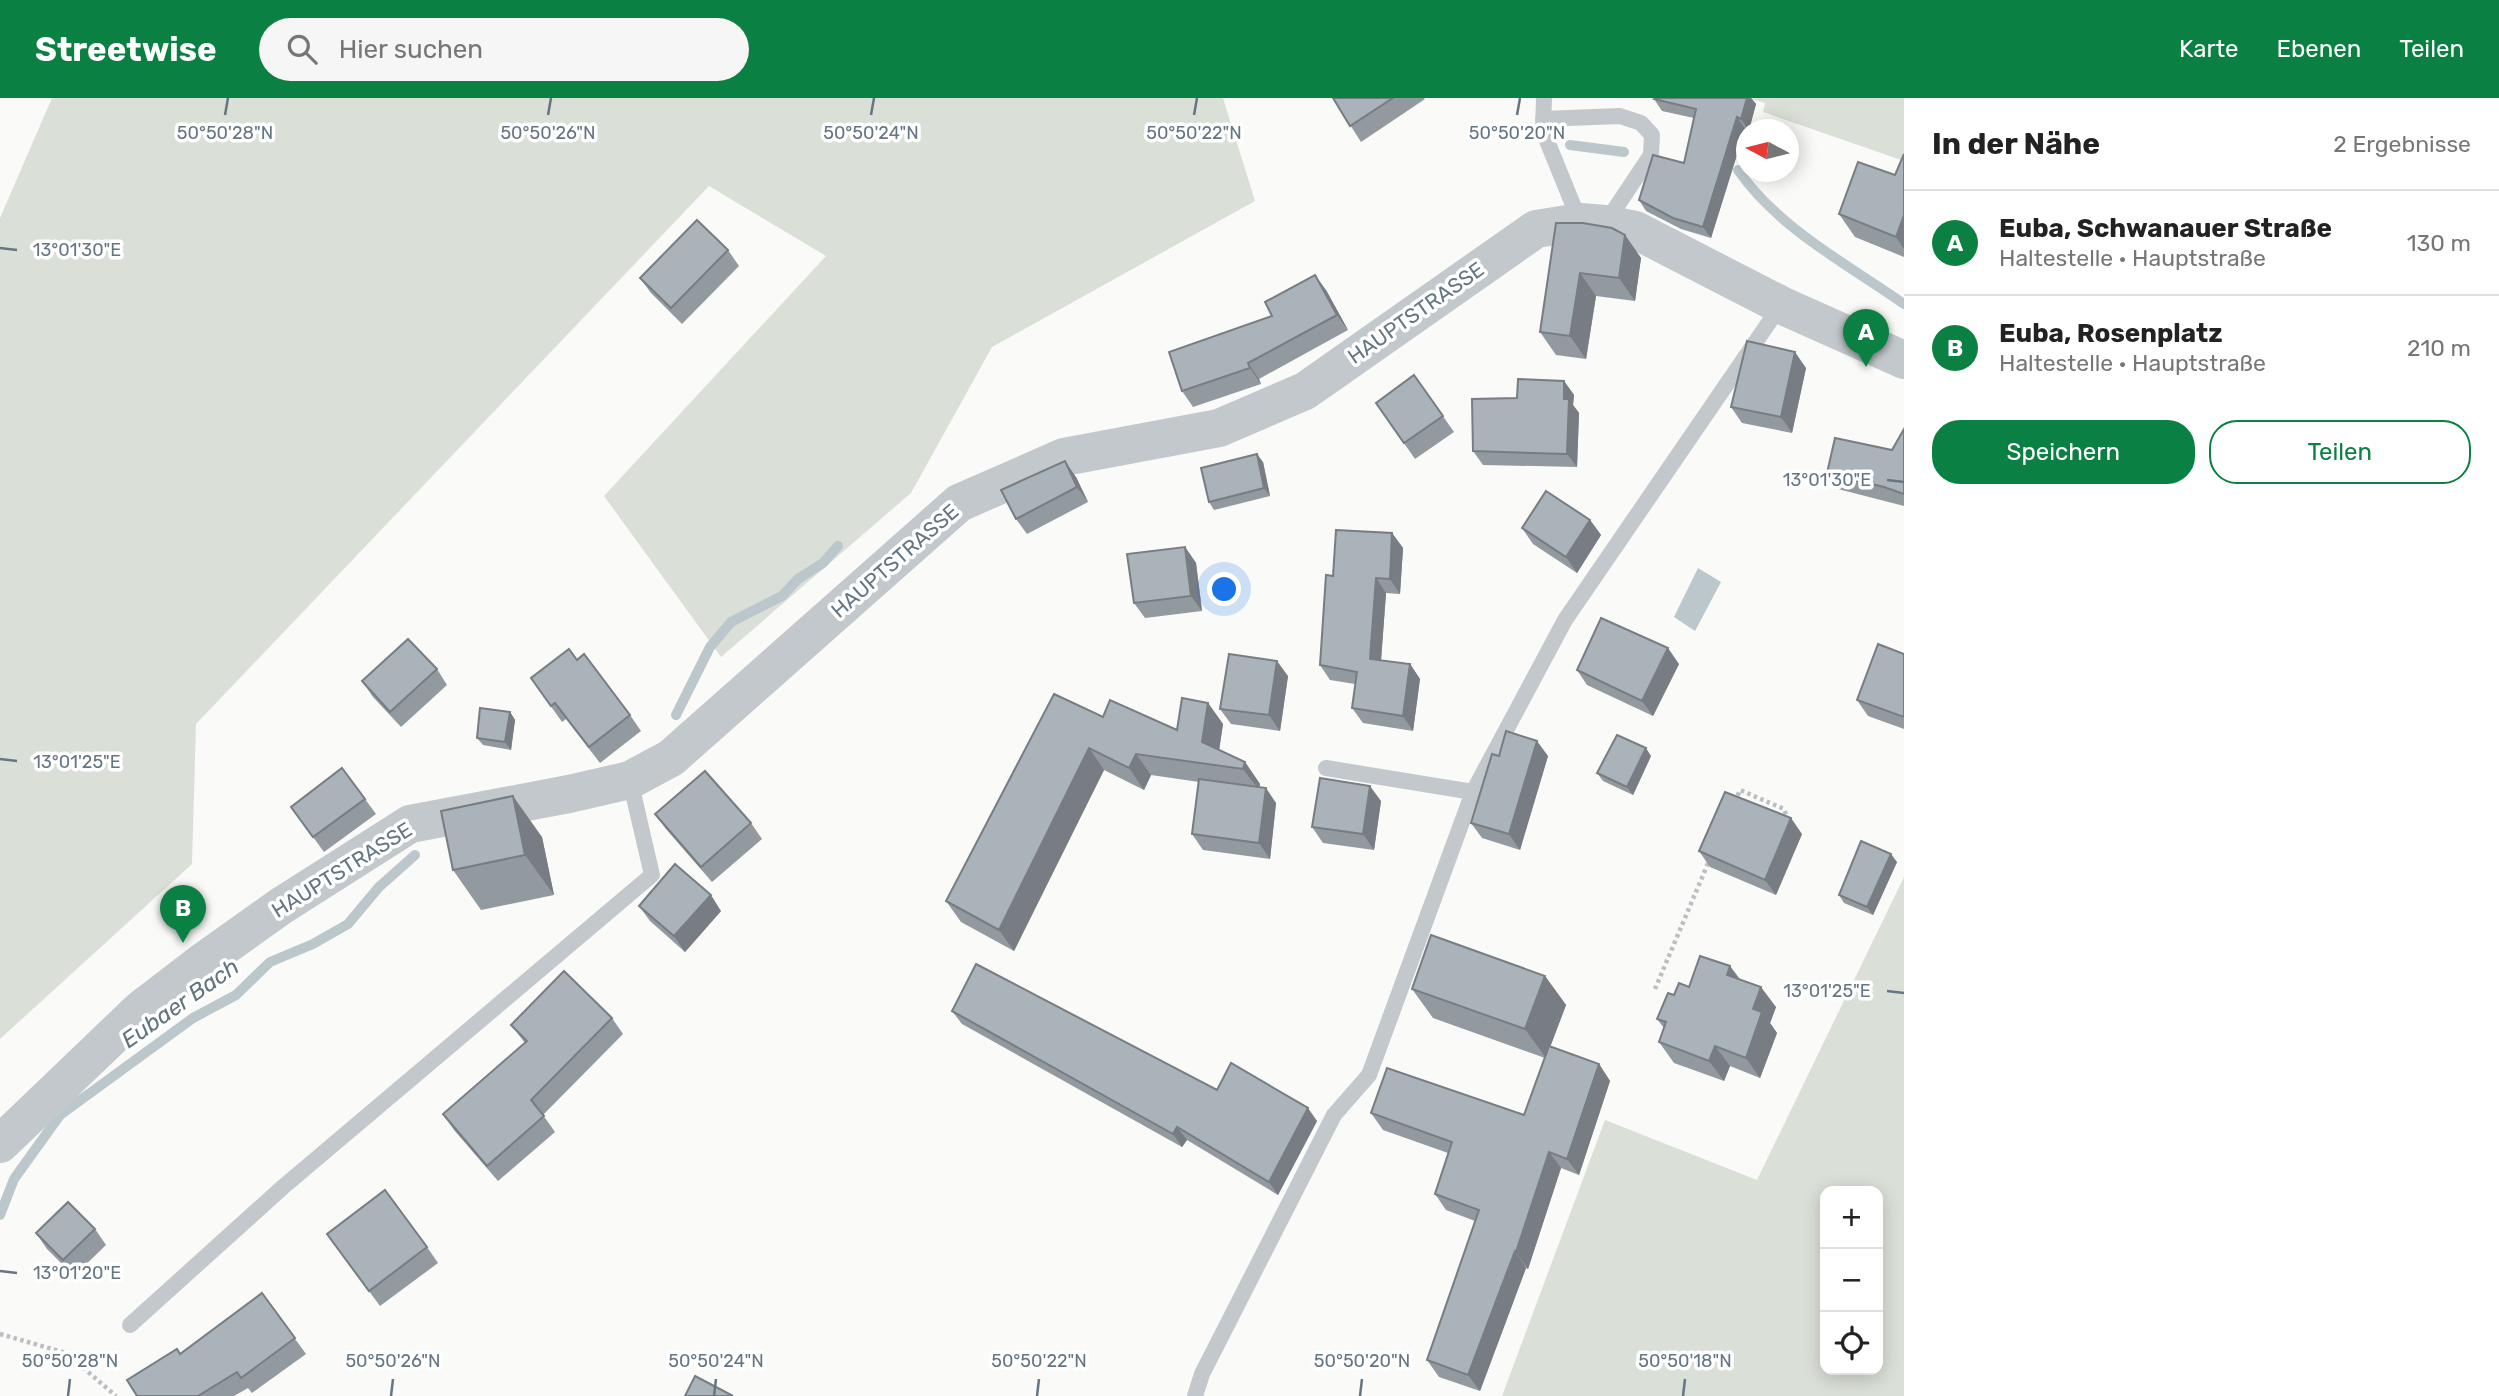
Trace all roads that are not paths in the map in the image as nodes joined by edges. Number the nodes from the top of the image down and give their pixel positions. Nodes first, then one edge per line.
1 (1544, 98) edge
2 (1543, 119) junction
3 (1593, 223) junction
4 (1781, 305) junction
5 (1904, 360) edge
6 (1326, 768) dead end
7 (630, 780) junction
8 (1473, 792) junction
9 (0, 1144) edge
10 (130, 1325) dead end
11 (1195, 1396) edge

1 - 2 lane
2 - 3 lane
2 - 3 lane
3 - 4 street, HAUPTSTRASSE
3 - 7 street, HAUPTSTRASSE
4 - 5 street, HAUPTSTRASSE
4 - 8 lane
6 - 8 lane
7 - 9 street, HAUPTSTRASSE
7 - 10 lane
8 - 11 lane

